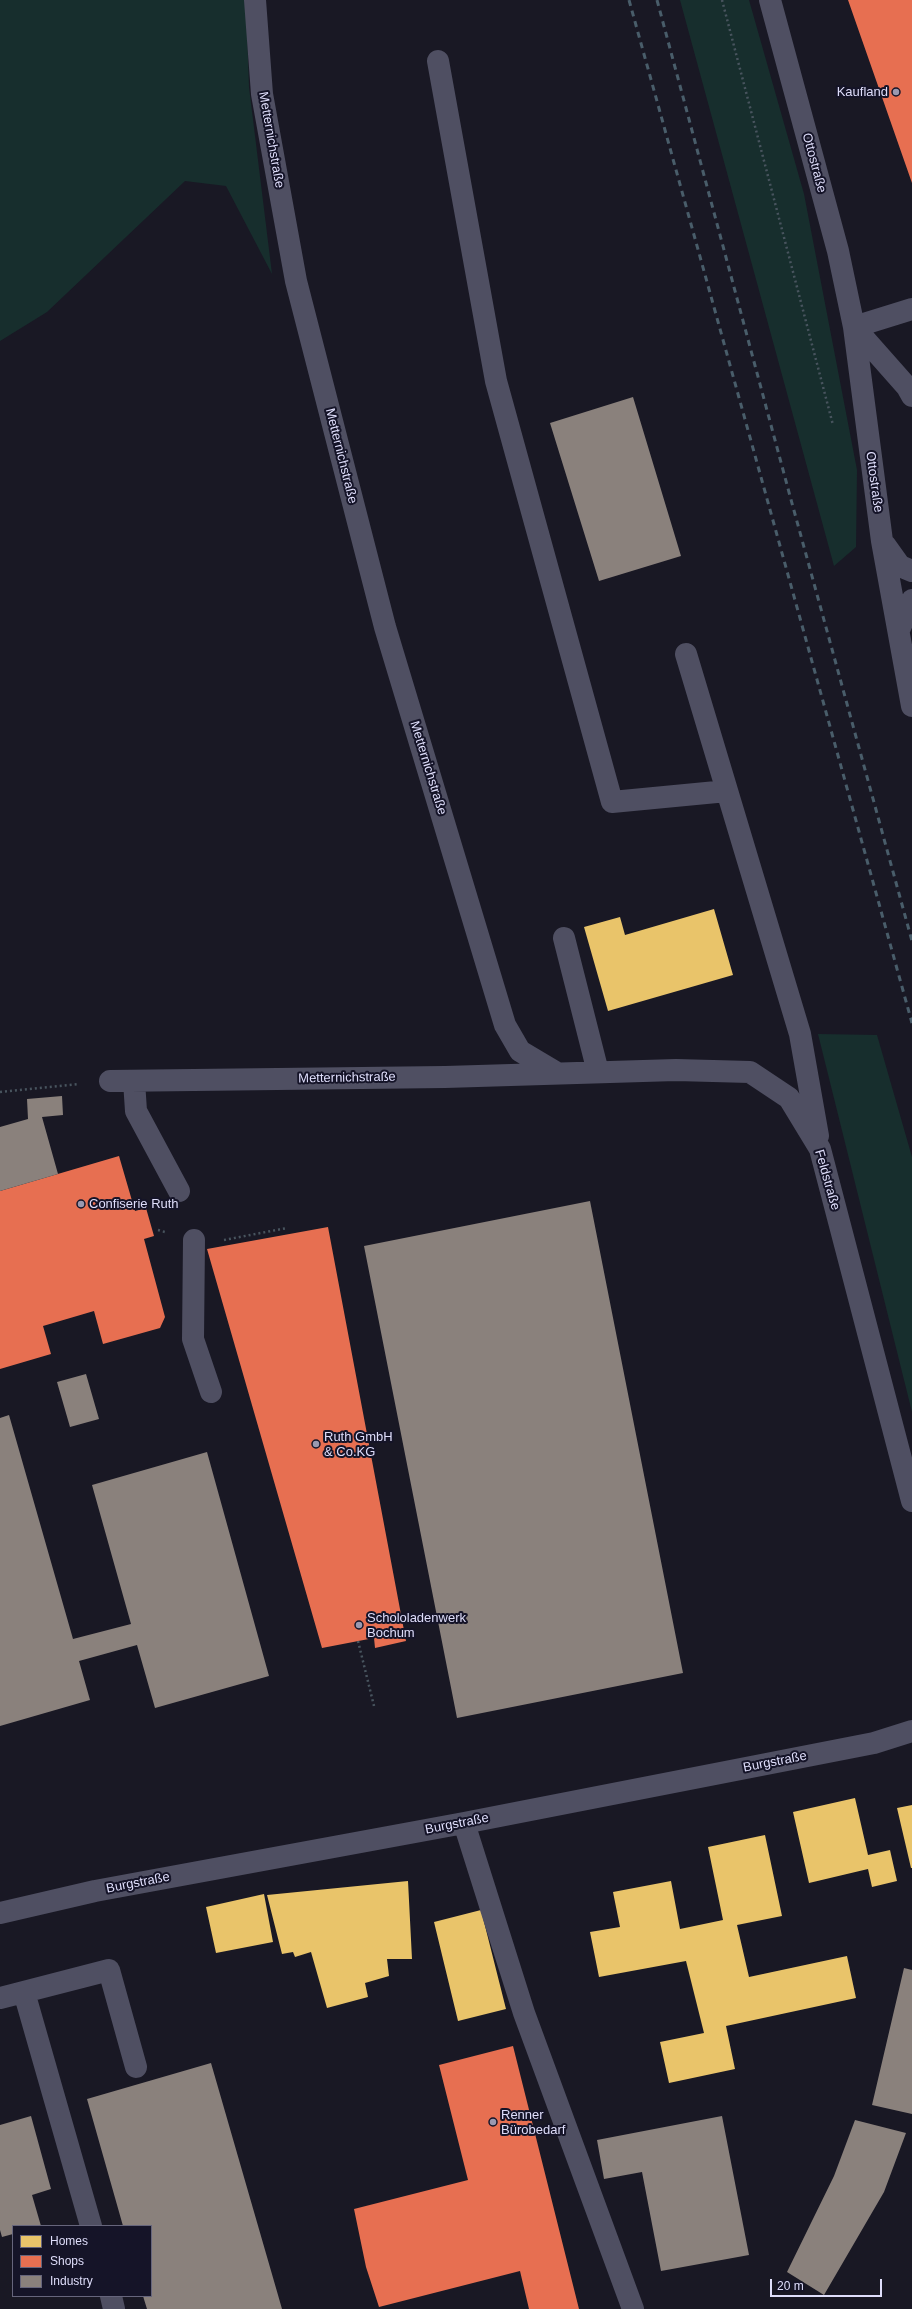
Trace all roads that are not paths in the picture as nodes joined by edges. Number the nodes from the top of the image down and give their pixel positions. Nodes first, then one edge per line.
1 (255, 0) edge
2 (770, 0) edge
3 (438, 61) dead end
4 (912, 309) edge
5 (854, 327) junction
6 (912, 396) edge
7 (882, 541) junction
8 (912, 571) edge
9 (912, 600) edge
10 (899, 630) junction
11 (686, 654) dead end
12 (912, 706) edge
13 (727, 791) junction
14 (564, 938) dead end
15 (598, 1072) junction
16 (557, 1073) junction
17 (110, 1081) road end
18 (134, 1081) junction
19 (820, 1149) junction
20 (179, 1191) dead end
21 (194, 1240) dead end
22 (211, 1392) dead end
23 (912, 1501) edge
24 (912, 1731) edge
25 (464, 1823) junction
26 (0, 1913) edge
27 (24, 1992) junction
28 (0, 1998) edge
29 (136, 2067) dead end
30 (91, 2225) edge
31 (111, 2297) edge
32 (114, 2309) edge
33 (633, 2309) edge

1 - 16 street, Metternichstraße
2 - 5 street, Ottostraße
3 - 13 street
4 - 5 street
5 - 6 street
5 - 7 street, Ottostraße
7 - 8 street, Ottostraße
7 - 10 street, Ottostraße
9 - 10 street
10 - 12 street, Ottostraße
11 - 13 street
13 - 19 street
14 - 15 street
15 - 16 street, Feldstraße
15 - 19 street, Feldstraße
16 - 18 street, Metternichstraße
17 - 18 street, Metternichstraße
18 - 20 street
19 - 23 street, Feldstraße
21 - 22 street
24 - 25 street, Burgstraße
25 - 26 street, Burgstraße
25 - 33 street
27 - 28 street
27 - 29 street
27 - 30 street
31 - 32 street

